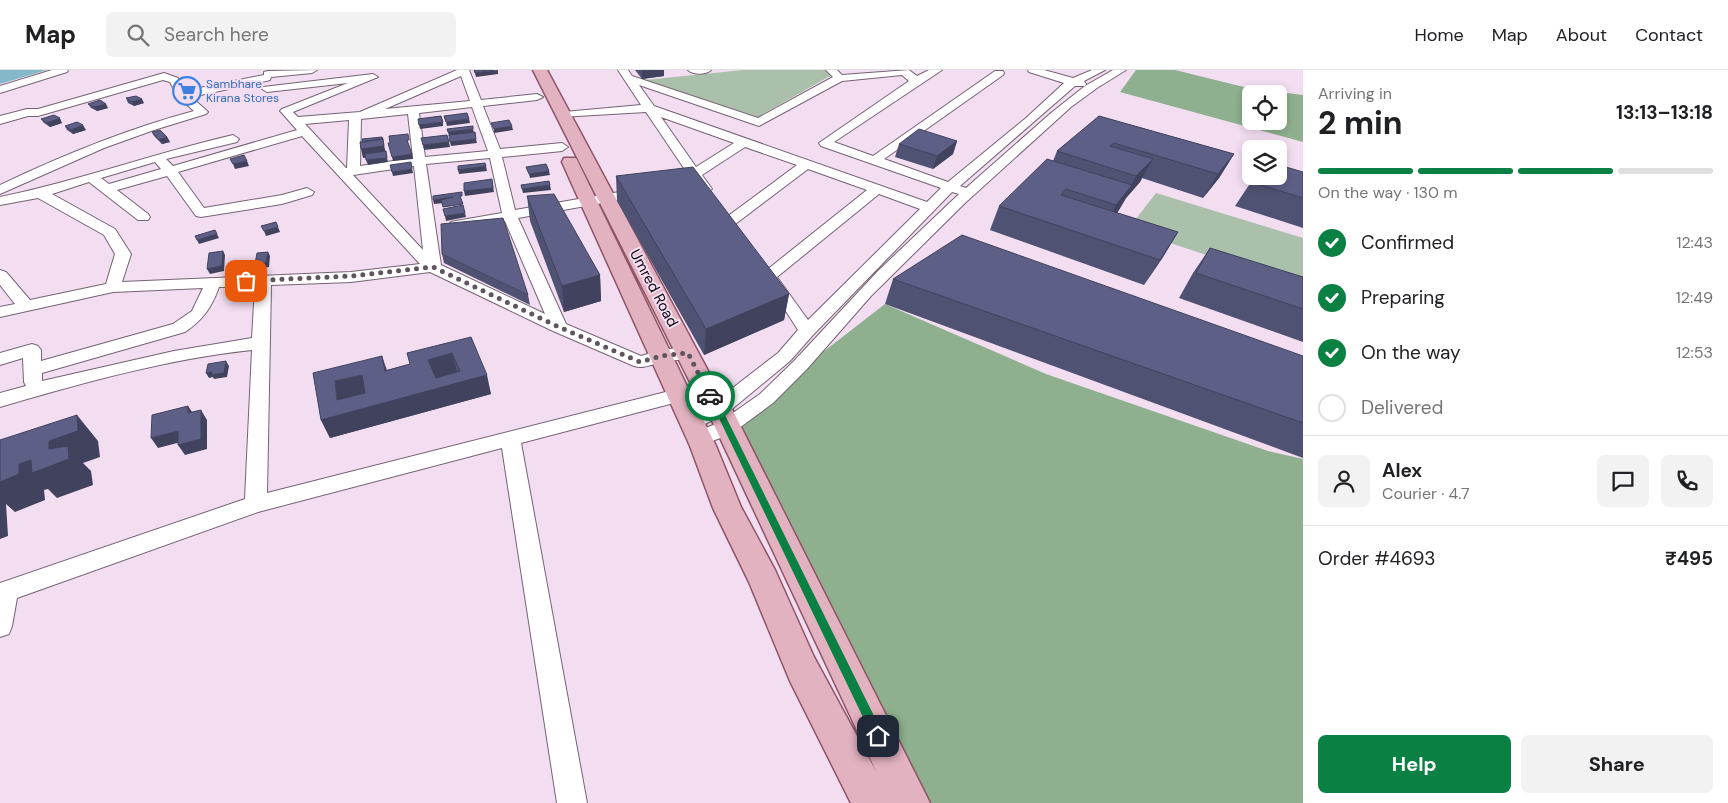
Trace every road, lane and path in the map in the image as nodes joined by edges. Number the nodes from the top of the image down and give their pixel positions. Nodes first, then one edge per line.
1 (63, 70) edge
2 (312, 70) edge
3 (525, 70) edge
4 (540, 70) edge
5 (693, 70) edge
6 (706, 70) edge
7 (937, 70) edge
8 (1033, 70) edge
9 (1100, 70) edge
10 (1122, 70) edge
11 (464, 71) edge
12 (903, 71) edge
13 (999, 73) dead end
14 (625, 74) edge
15 (836, 74) edge
16 (916, 81) junction
17 (1074, 82) junction
18 (1091, 88) junction
19 (0, 90) edge
20 (273, 90) edge
21 (182, 95) junction
22 (537, 97) junction
23 (476, 103) junction
24 (648, 108) junction
25 (413, 110) junction
26 (564, 115) junction
27 (359, 116) junction
28 (0, 120) edge
29 (297, 121) junction
30 (306, 131) junction
31 (241, 137) dead end
32 (744, 142) junction
33 (562, 147) junction
34 (495, 153) junction
35 (156, 158) junction
36 (875, 160) junction
37 (420, 161) junction
38 (807, 164) junction
39 (170, 170) junction
40 (348, 172) junction
41 (91, 177) junction
42 (697, 178) junction
43 (685, 185) edge
44 (950, 187) junction
45 (107, 189) junction
46 (877, 189) junction
47 (0, 190) edge
48 (307, 192) dead end
49 (641, 192) edge
50 (40, 193) junction
51 (968, 193) junction
52 (712, 198) edge
53 (596, 199) junction
54 (0, 201) edge
55 (930, 208) junction
56 (509, 214) junction
57 (143, 217) dead end
58 (729, 222) edge
59 (428, 230) junction
60 (433, 267) junction
61 (0, 275) edge
62 (263, 280) junction
63 (213, 283) junction
64 (113, 287) junction
65 (646, 298) junction
66 (26, 305) junction
67 (0, 312) edge
68 (559, 327) junction
69 (807, 331) junction
70 (261, 343) junction
71 (688, 353) junction
72 (661, 356) junction
73 (0, 359) edge
74 (33, 369) junction
75 (33, 390) junction
76 (678, 395) junction
77 (0, 400) edge
78 (717, 408) junction
79 (695, 430) junction
80 (510, 438) junction
81 (256, 504) junction
82 (3, 594) edge
83 (812, 602) junction
84 (778, 613) junction
85 (0, 626) edge
86 (572, 803) edge
87 (872, 803) edge
88 (911, 803) edge

1 - 19 street
2 - 20 street
3 - 22 main road
4 - 26 main road
5 - 6 street
7 - 16 street
8 - 17 street
9 - 17 street
10 - 18 street
11 - 23 street
11 - 27 street
12 - 15 street
12 - 16 street
13 - 36 street
14 - 15 street
14 - 24 street
16 - 36 street
17 - 18 street
17 - 44 street
18 - 51 street
20 - 20 street
20 - 21 street
20 - 29 street
21 - 28 street
21 - 47 street
22 - 23 street
22 - 33 main road
23 - 25 street
23 - 34 street
24 - 26 street
24 - 32 street
24 - 42 street
25 - 27 street
25 - 37 street
26 - 53 main road
27 - 29 street
27 - 40 street
29 - 30 street
30 - 39 street
30 - 40 street
31 - 35 street
32 - 38 street
32 - 42 street
33 - 34 street
33 - 53 main road
34 - 37 street
34 - 56 street
35 - 39 street
35 - 41 street
36 - 44 street
37 - 40 street
37 - 59 street
38 - 46 street
38 - 58 street
39 - 45 street
39 - 48 street
40 - 60 street
41 - 45 street
41 - 50 street
42 - 43 street
42 - 52 street
44 - 51 street
44 - 55 street
45 - 57 street
46 - 55 street
46 - 69 street
49 - 53 street
50 - 54 street
50 - 64 street
51 - 78 street
53 - 56 street
53 - 65 main road
55 - 69 street
56 - 59 street
56 - 68 street
59 - 60 street
60 - 62 street
60 - 68 street
61 - 66 street
62 - 63 street
62 - 70 street
63 - 64 street
63 - 74 street
64 - 66 street
65 - 71 main road, Umred Road
65 - 72 main road
66 - 67 street
68 - 72 street
69 - 78 street
70 - 75 street
70 - 81 street
71 - 72 street
71 - 78 main road, Umred Road
72 - 76 main road
73 - 74 street
74 - 75 street
75 - 77 street
76 - 78 street
76 - 79 main road
76 - 80 street
78 - 79 street
78 - 83 main road, Umred Road
79 - 84 main road
80 - 81 street
80 - 86 street
81 - 82 street
82 - 85 street
83 - 84 main road
83 - 88 main road, Umred Road
84 - 87 main road

